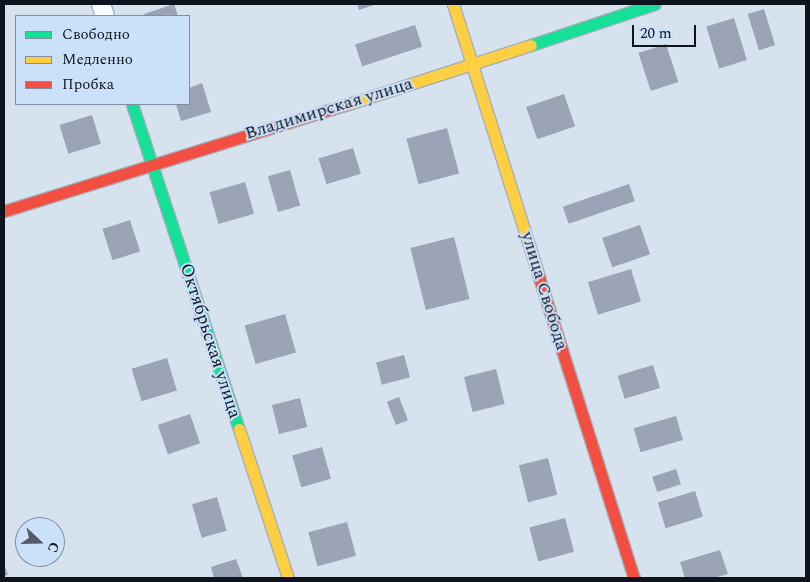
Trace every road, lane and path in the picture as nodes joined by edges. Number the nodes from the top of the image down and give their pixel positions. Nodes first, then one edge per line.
1 (453, 4) edge
2 (654, 4) edge
3 (473, 65) junction
4 (132, 105) edge
5 (151, 164) junction
6 (4, 211) edge
7 (288, 578) edge
8 (634, 578) edge

1 - 3 street, улица Свобода
2 - 3 street, Владимирская улица
3 - 5 street, Владимирская улица
3 - 8 street, улица Свобода
4 - 5 street, Октябрьская улица
5 - 6 street, Владимирская улица
5 - 7 street, Октябрьская улица

